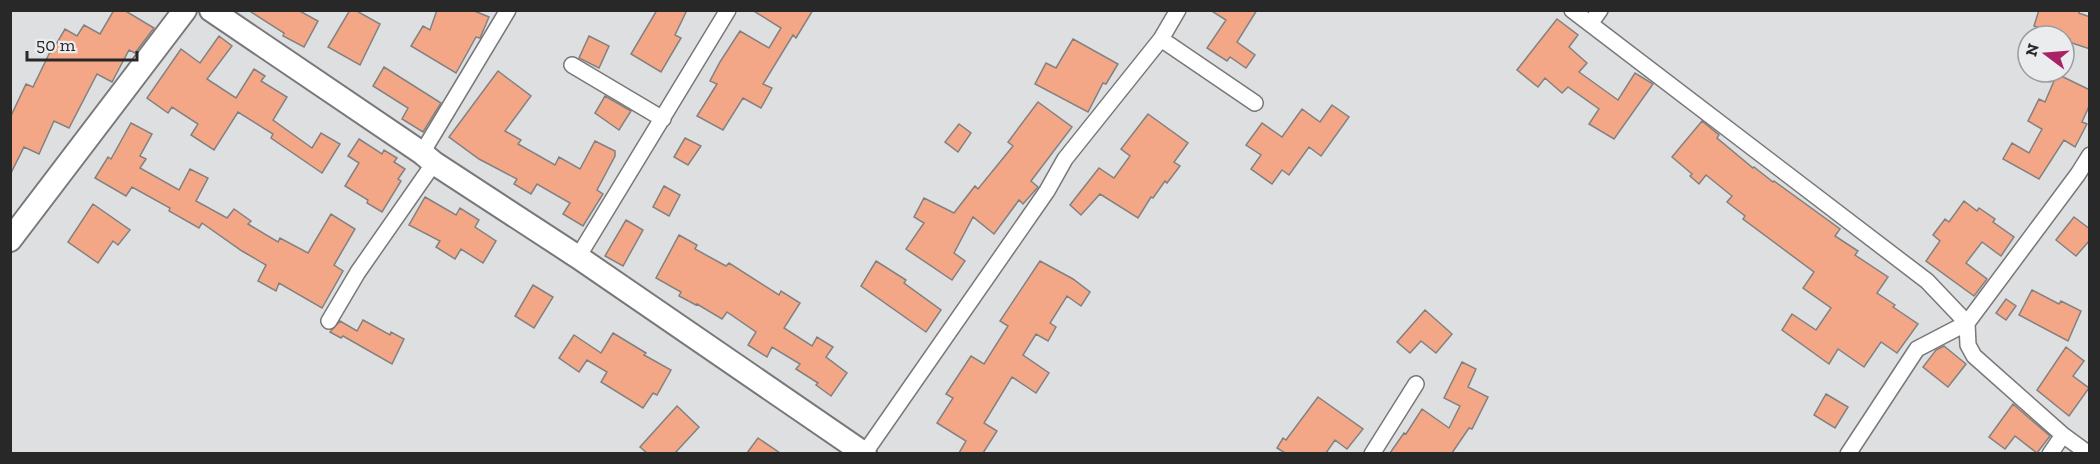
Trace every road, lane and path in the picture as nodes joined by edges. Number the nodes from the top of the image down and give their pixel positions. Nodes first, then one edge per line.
1 (185, 10) edge
2 (211, 10) edge
3 (508, 10) edge
4 (728, 10) edge
5 (1178, 10) edge
6 (1572, 10) edge
7 (1600, 10) edge
8 (1590, 24) junction
9 (1161, 39) junction
10 (572, 65) dead end
11 (1255, 103) dead end
12 (663, 119) junction
13 (2090, 155) edge
14 (428, 158) junction
15 (10, 240) edge
16 (578, 257) junction
17 (329, 321) dead end
18 (1967, 323) junction
19 (1416, 384) dead end
20 (2063, 435) junction
21 (864, 453) edge
22 (1372, 453) edge
23 (1848, 453) edge
24 (2050, 453) edge
25 (2089, 453) edge

1 - 15 street
2 - 14 street
3 - 14 street
4 - 12 street
5 - 9 street
6 - 8 street
7 - 8 street
8 - 18 street
9 - 11 street
9 - 21 street
10 - 12 street
12 - 16 street
13 - 18 street
14 - 16 street
14 - 17 street
16 - 21 street
18 - 20 street
18 - 23 street
19 - 22 street
20 - 24 street
20 - 25 street

